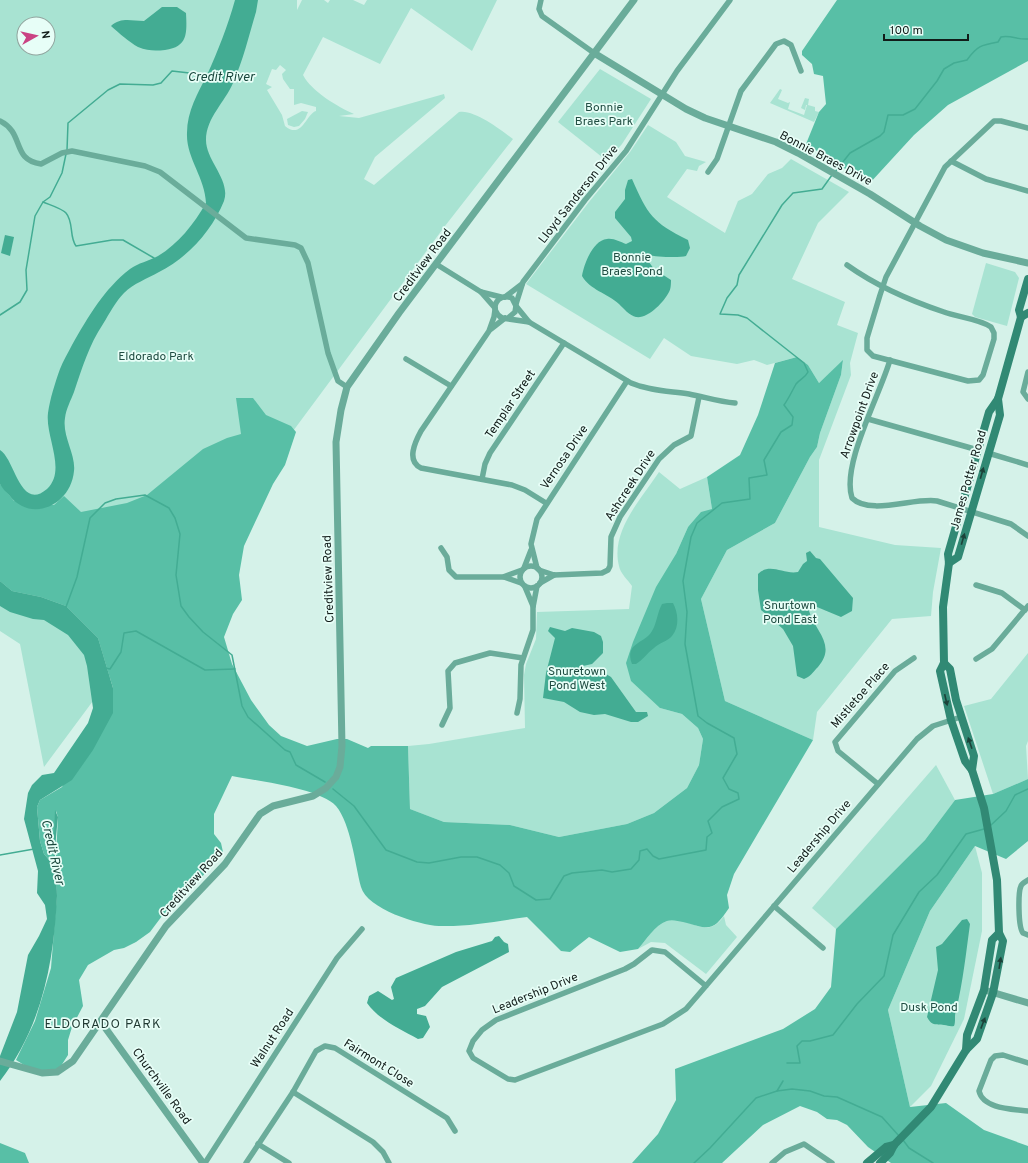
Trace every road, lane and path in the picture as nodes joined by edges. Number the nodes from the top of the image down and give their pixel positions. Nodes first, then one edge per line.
1 (541, 0) edge
2 (634, 0) edge
3 (730, 0) edge
4 (594, 53) junction
5 (801, 71) dead end
6 (662, 96) junction
7 (0, 121) edge
8 (728, 126) junction
9 (1028, 128) edge
10 (950, 161) junction
11 (708, 172) dead end
12 (1028, 191) edge
13 (914, 223) junction
14 (1028, 263) edge
15 (436, 264) junction
16 (847, 265) dead end
17 (1028, 279) edge
18 (523, 282) junction
19 (883, 285) junction
20 (481, 292) junction
21 (503, 297) junction
22 (516, 305) junction
23 (495, 309) junction
24 (1024, 315) edge
25 (507, 318) junction
26 (529, 322) junction
27 (489, 331) junction
28 (564, 343) junction
29 (406, 359) dead end
30 (890, 360) junction
31 (1028, 372) edge
32 (627, 381) junction
33 (451, 386) junction
34 (347, 387) junction
35 (699, 397) junction
36 (998, 399) junction
37 (1028, 399) edge
38 (735, 402) dead end
39 (868, 419) junction
40 (978, 450) junction
41 (988, 453) junction
42 (1028, 465) edge
43 (482, 479) junction
44 (546, 503) junction
45 (961, 508) junction
46 (971, 511) junction
47 (1028, 536) edge
48 (441, 548) dead end
49 (531, 550) junction
50 (949, 563) junction
51 (523, 569) junction
52 (538, 569) junction
53 (554, 575) junction
54 (503, 577) junction
55 (523, 585) junction
56 (538, 585) junction
57 (976, 585) dead end
58 (533, 607) junction
59 (1026, 608) edge
60 (523, 658) junction
61 (914, 658) dead end
62 (976, 659) dead end
63 (944, 663) junction
64 (517, 713) dead end
65 (961, 717) junction
66 (951, 720) junction
67 (442, 725) dead end
68 (972, 770) junction
69 (878, 784) junction
70 (1028, 880) edge
71 (774, 906) junction
72 (362, 929) dead end
73 (999, 933) junction
74 (1028, 935) edge
75 (823, 948) dead end
76 (706, 986) junction
77 (984, 990) junction
78 (993, 992) junction
79 (1028, 1003) edge
80 (101, 1022) junction
81 (966, 1050) junction
82 (0, 1061) edge
83 (1028, 1063) edge
84 (293, 1092) junction
85 (1028, 1111) edge
86 (455, 1131) dead end
87 (895, 1143) junction
88 (258, 1144) junction
89 (204, 1163) edge
90 (246, 1163) edge
91 (289, 1163) edge
92 (389, 1163) edge
93 (772, 1163) edge
94 (832, 1163) edge
95 (868, 1163) edge
96 (880, 1163) edge

1 - 4 street
2 - 4 street, Creditview Road
3 - 6 street, Lloyd Sanderson Drive
4 - 6 street, Bonnie Braes Drive
4 - 15 street, Creditview Road
5 - 8 street
6 - 8 street, Bonnie Braes Drive
6 - 18 street, Lloyd Sanderson Drive
7 - 34 street
8 - 11 street
8 - 13 street, Bonnie Braes Drive
9 - 10 street
10 - 12 street
10 - 13 street
13 - 14 street, Bonnie Braes Drive
13 - 19 street
15 - 20 street
15 - 34 street, Creditview Road
16 - 19 street
17 - 24 main road, James Potter Road
18 - 21 street, Lloyd Sanderson Drive
18 - 22 street, Lloyd Sanderson Drive
19 - 30 street
19 - 30 street
20 - 21 street
20 - 23 street
21 - 22 street
21 - 23 street
22 - 25 street
22 - 26 street
23 - 25 street
23 - 27 street
24 - 36 main road, James Potter Road
25 - 26 street
25 - 27 street
26 - 28 street
27 - 33 street
28 - 32 street
28 - 43 street, Templar Street
29 - 33 street
30 - 39 street, Arrowpoint Drive
31 - 37 street
32 - 35 street
32 - 44 street, Vernosa Drive
33 - 43 street
34 - 80 street, Creditview Road
35 - 38 street
35 - 53 street, Ashcreek Drive
36 - 40 main road, James Potter Road
36 - 41 main road, James Potter Road
39 - 40 street
39 - 45 street, Arrowpoint Drive
40 - 45 main road, James Potter Road
41 - 42 street
46 -> 41 main road, James Potter Road
43 - 44 street
44 - 49 street, Vernosa Drive
45 - 46 street, Arrowpoint Drive
45 - 50 main road, James Potter Road
46 - 47 street, Arrowpoint Drive
50 -> 46 main road, James Potter Road
48 - 54 street
49 - 51 street, Vernosa Drive
49 - 52 street, Vernosa Drive
50 - 63 main road, James Potter Road
51 - 52 street
51 - 54 street
51 - 55 street
52 - 53 street, Ashcreek Drive
52 - 56 street
53 - 56 street, Ashcreek Drive
54 - 55 street
55 - 56 street
55 - 58 street
56 - 58 street
57 - 59 street
58 - 60 street
59 - 62 street
60 - 64 street
60 - 67 street
61 - 69 street, Mistletoe Place
63 - 65 main road, James Potter Road
63 -> 66 main road, James Potter Road
65 - 66 street, Leadership Drive
68 -> 65 main road, James Potter Road
66 - 68 main road, James Potter Road
66 - 69 street, Leadership Drive
68 - 73 main road, James Potter Road
69 - 71 street, Leadership Drive
70 - 74 street
71 - 75 street
71 - 76 street, Leadership Drive
72 - 89 street, Walnut Road
73 - 77 main road, James Potter Road
78 -> 73 main road, James Potter Road
76 - 76 street, Leadership Drive
77 - 78 street
77 - 81 main road, James Potter Road
78 - 79 street
81 -> 78 main road, James Potter Road
80 - 82 street, Creditview Road
80 - 89 street, Churchville Road
81 - 87 main road, James Potter Road
83 - 85 street
84 - 86 street, Fairmont Close
84 - 88 street, Fairmont Close
84 - 92 street
87 - 95 main road, James Potter Road
87 - 96 main road, James Potter Road
88 - 90 street, Fairmont Close
88 - 91 street
93 - 94 street

